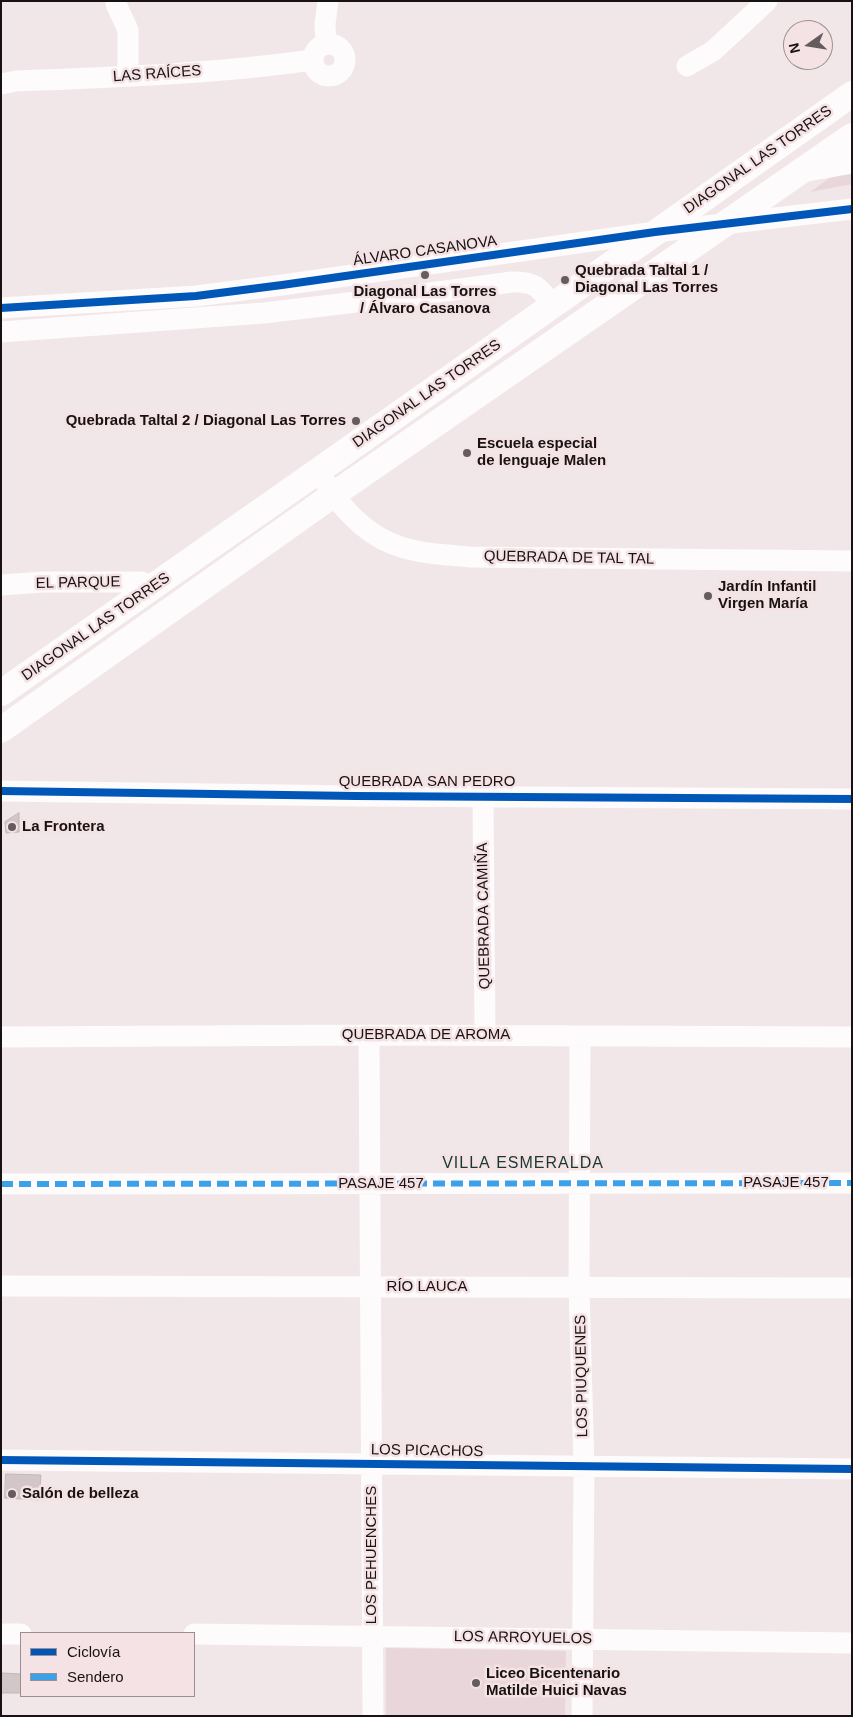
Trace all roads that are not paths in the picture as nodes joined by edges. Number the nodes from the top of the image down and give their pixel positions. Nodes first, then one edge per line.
1 (116, 1) edge
2 (328, 1) edge
3 (767, 1) edge
4 (326, 44) junction
5 (312, 60) junction
6 (687, 66) dead end
7 (128, 76) junction
8 (1, 84) edge
9 (852, 94) edge
10 (852, 136) edge
11 (852, 163) edge
12 (800, 172) junction
13 (852, 208) edge
14 (722, 225) junction
15 (655, 232) junction
16 (412, 267) junction
17 (414, 296) junction
18 (552, 305) junction
19 (1, 308) edge
20 (1, 332) edge
21 (318, 471) junction
22 (333, 495) junction
23 (852, 561) edge
24 (1, 585) edge
25 (154, 587) junction
26 (1, 693) edge
27 (1, 730) edge
28 (1, 791) edge
29 (483, 797) junction
30 (852, 799) edge
31 (369, 1034) junction
32 (485, 1035) junction
33 (580, 1036) junction
34 (1, 1037) edge
35 (852, 1037) edge
36 (580, 1183) junction
37 (852, 1183) edge
38 (1, 1184) edge
39 (370, 1184) junction
40 (1, 1286) edge
41 (371, 1286) junction
42 (580, 1287) junction
43 (852, 1288) edge
44 (1, 1460) edge
45 (372, 1464) junction
46 (584, 1466) junction
47 (852, 1469) edge
48 (1, 1634) edge
49 (20, 1634) edge
50 (195, 1634) edge
51 (373, 1635) junction
52 (583, 1640) junction
53 (852, 1643) edge
54 (373, 1716) edge
55 (582, 1716) edge

1 - 7 street
2 - 4 street
3 - 6 street
4 - 5 street
4 - 5 street
5 - 7 street, LAS RAÍCES
7 - 8 street, LAS RAÍCES
9 - 15 main road, DIAGONAL LAS TORRES
10 - 12 main road, DIAGONAL LAS TORRES
11 - 12 street
12 - 14 main road, DIAGONAL LAS TORRES
13 - 14 street, ÁLVARO CASANOVA
14 - 15 street, ÁLVARO CASANOVA
14 - 22 main road, DIAGONAL LAS TORRES
15 - 16 street, ÁLVARO CASANOVA
15 - 18 main road, DIAGONAL LAS TORRES
16 - 17 street
16 - 19 street, ÁLVARO CASANOVA
17 - 18 street
17 - 20 street
18 - 21 main road, DIAGONAL LAS TORRES
21 - 22 street, QUEBRADA DE TAL TAL
21 - 25 main road, DIAGONAL LAS TORRES
22 - 23 street, QUEBRADA DE TAL TAL
22 - 27 main road, DIAGONAL LAS TORRES
24 - 25 street, EL PARQUE
25 - 26 main road, DIAGONAL LAS TORRES
28 - 29 street, QUEBRADA SAN PEDRO
29 - 30 street, QUEBRADA SAN PEDRO
29 - 32 street, QUEBRADA CAMIÑA
31 - 32 street, QUEBRADA DE AROMA
31 - 34 street, QUEBRADA DE AROMA
31 - 39 street, LOS PEHUENCHES
32 - 33 street, QUEBRADA DE AROMA
33 - 35 street, QUEBRADA DE AROMA
33 - 36 street, LOS PIUQUENES
36 - 37 street, PASAJE 457
36 - 39 street, PASAJE 457
36 - 42 street, LOS PIUQUENES
38 - 39 street, PASAJE 457
39 - 41 street, LOS PEHUENCHES
40 - 41 street, RÍO LAUCA
41 - 42 street, RÍO LAUCA
41 - 45 street, LOS PEHUENCHES
42 - 43 street, RÍO LAUCA
42 - 46 street, LOS PIUQUENES
44 - 45 street, LOS PICACHOS
45 - 46 street, LOS PICACHOS
45 - 51 street, LOS PEHUENCHES
46 - 47 street, LOS PICACHOS
46 - 52 street, LOS PIUQUENES
48 - 49 street
50 - 51 street, LOS ARROYUELOS
51 - 52 street, LOS ARROYUELOS
51 - 54 street, LOS PEHUENCHES
52 - 53 street, LOS ARROYUELOS
52 - 55 street, LOS PIUQUENES

